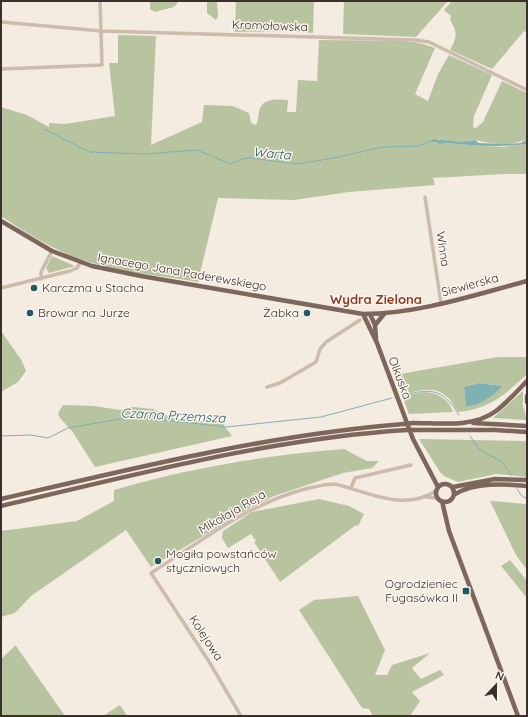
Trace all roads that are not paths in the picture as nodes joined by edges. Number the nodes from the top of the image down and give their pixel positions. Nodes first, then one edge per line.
1 (100, 1) edge
2 (1, 22) edge
3 (101, 31) junction
4 (1, 69) edge
5 (527, 90) edge
6 (425, 197) dead end
7 (1, 221) edge
8 (52, 251) junction
9 (80, 263) junction
10 (41, 278) junction
11 (527, 281) edge
12 (1, 288) edge
13 (441, 304) junction
14 (385, 313) junction
15 (363, 314) junction
16 (370, 314) junction
17 (360, 320) dead end
18 (375, 325) junction
19 (377, 343) junction
20 (527, 381) edge
21 (267, 387) dead end
22 (527, 396) edge
23 (527, 402) edge
24 (405, 422) junction
25 (469, 423) junction
26 (527, 426) edge
27 (413, 431) junction
28 (527, 432) edge
29 (410, 465) dead end
30 (430, 470) junction
31 (527, 480) edge
32 (444, 483) junction
33 (527, 486) edge
34 (453, 487) junction
35 (351, 488) junction
36 (437, 489) junction
37 (455, 494) junction
38 (423, 497) junction
39 (1, 499) edge
40 (440, 500) junction
41 (450, 501) junction
42 (1, 506) edge
43 (446, 517) junction
44 (150, 573) joint
45 (241, 716) edge
46 (518, 716) edge

1 - 3 street
2 - 3 street, Kromołowska
3 - 4 street
3 - 5 street, Kromołowska
6 - 13 street, Winna
7 - 8 main road, Ignacego Jana Paderewskiego
8 - 9 main road, Ignacego Jana Paderewskiego
8 - 10 street
9 - 10 street
9 - 15 main road, Ignacego Jana Paderewskiego
10 - 12 street
11 - 13 main road, Siewierska
13 - 14 main road, Siewierska
14 - 16 main road, Siewierska
14 - 18 main road
15 - 16 main road, Ignacego Jana Paderewskiego
15 - 19 main road, Olkuska
16 - 18 main road, Olkuska
17 - 21 street
18 - 19 main road, Olkuska
19 - 24 main road, Olkuska
20 - 25 main road
22 - 23 main road
24 - 25 main road, bridge
24 - 27 main road, Olkuska
24 - 39 main road
25 - 26 main road
27 - 28 main road
27 - 30 main road, Olkuska
27 - 42 main road, bridge
29 - 35 street
30 - 32 main road
30 - 36 main road, Olkuska
31 - 34 main road
32 - 34 main road
32 - 36 main road
33 - 37 main road
34 - 37 main road
35 - 38 street, Mikołaja Reja
35 - 44 street, Mikołaja Reja
36 - 38 street, Mikołaja Reja
36 - 40 main road
37 - 41 main road
38 - 40 street, Mikołaja Reja
40 - 41 main road
40 - 43 main road
41 - 43 main road
43 - 46 main road
44 - 45 street, Kolejowa

